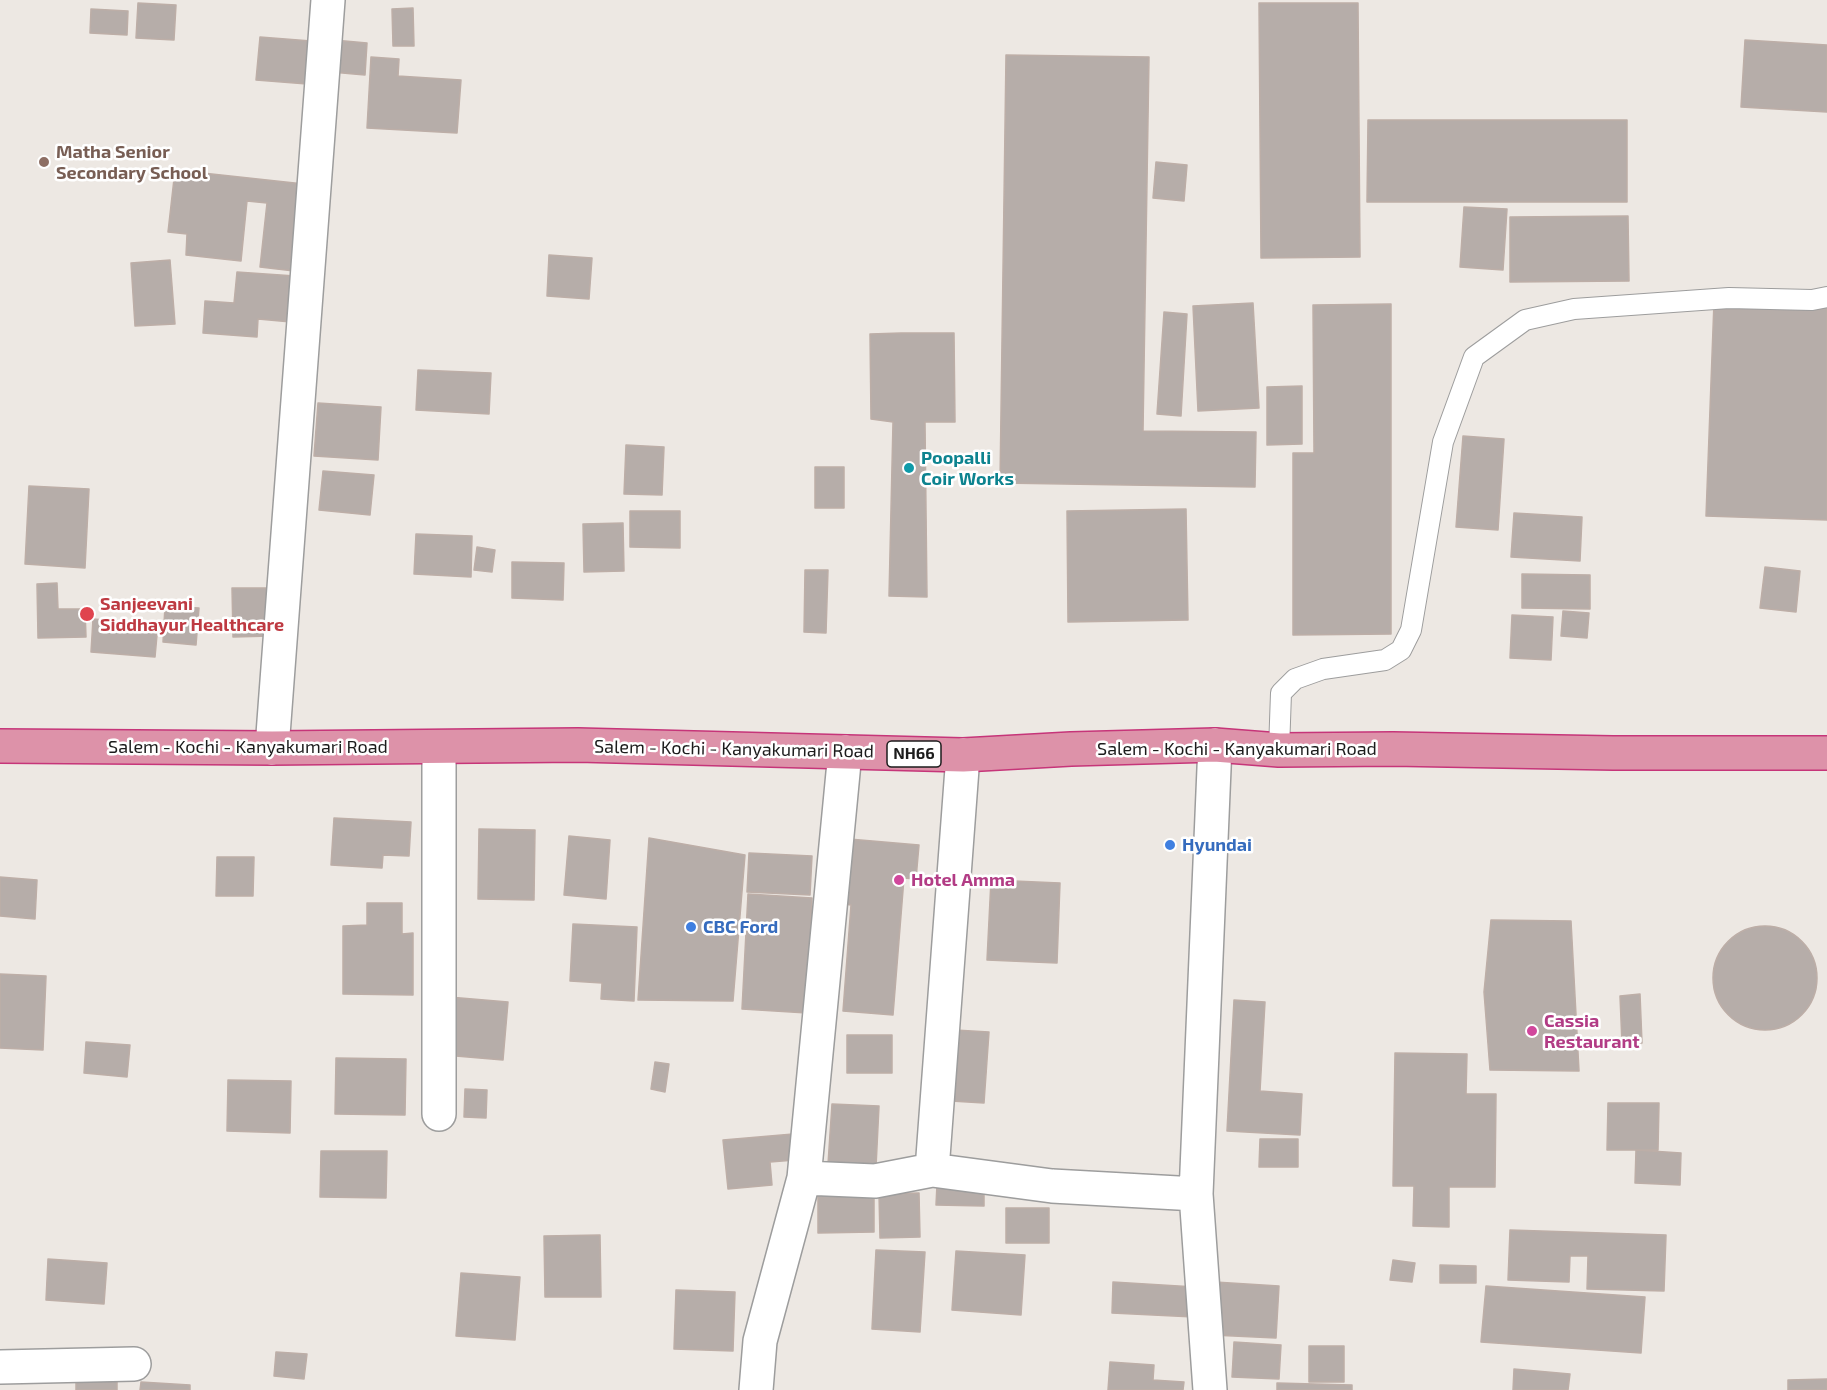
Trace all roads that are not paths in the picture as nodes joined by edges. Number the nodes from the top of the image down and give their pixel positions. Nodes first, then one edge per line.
1 (328, 0) edge
2 (1827, 297) edge
3 (1215, 745) junction
4 (0, 746) edge
5 (439, 747) junction
6 (272, 748) junction
7 (1279, 750) junction
8 (845, 752) junction
9 (1827, 753) edge
10 (963, 755) junction
11 (439, 1114) dead end
12 (932, 1170) junction
13 (804, 1178) junction
14 (1196, 1194) junction
15 (134, 1364) dead end
16 (0, 1368) edge
17 (756, 1390) edge
18 (1210, 1390) edge

1 - 6 street
2 - 7 lane
3 - 7 highway, Salem - Kochi - Kanyakumari Road / NH66
3 - 10 highway, Salem - Kochi - Kanyakumari Road / NH66
3 - 14 street
4 - 6 highway, Salem - Kochi - Kanyakumari Road / NH66
5 - 6 highway, Salem - Kochi - Kanyakumari Road / NH66
5 - 8 highway, Salem - Kochi - Kanyakumari Road / NH66
5 - 11 street
7 - 9 highway, Salem - Kochi - Kanyakumari Road / NH66
8 - 10 highway, Salem - Kochi - Kanyakumari Road / NH66
8 - 13 street
10 - 12 street
12 - 13 street
12 - 14 street
13 - 17 street
14 - 18 street
15 - 16 street

